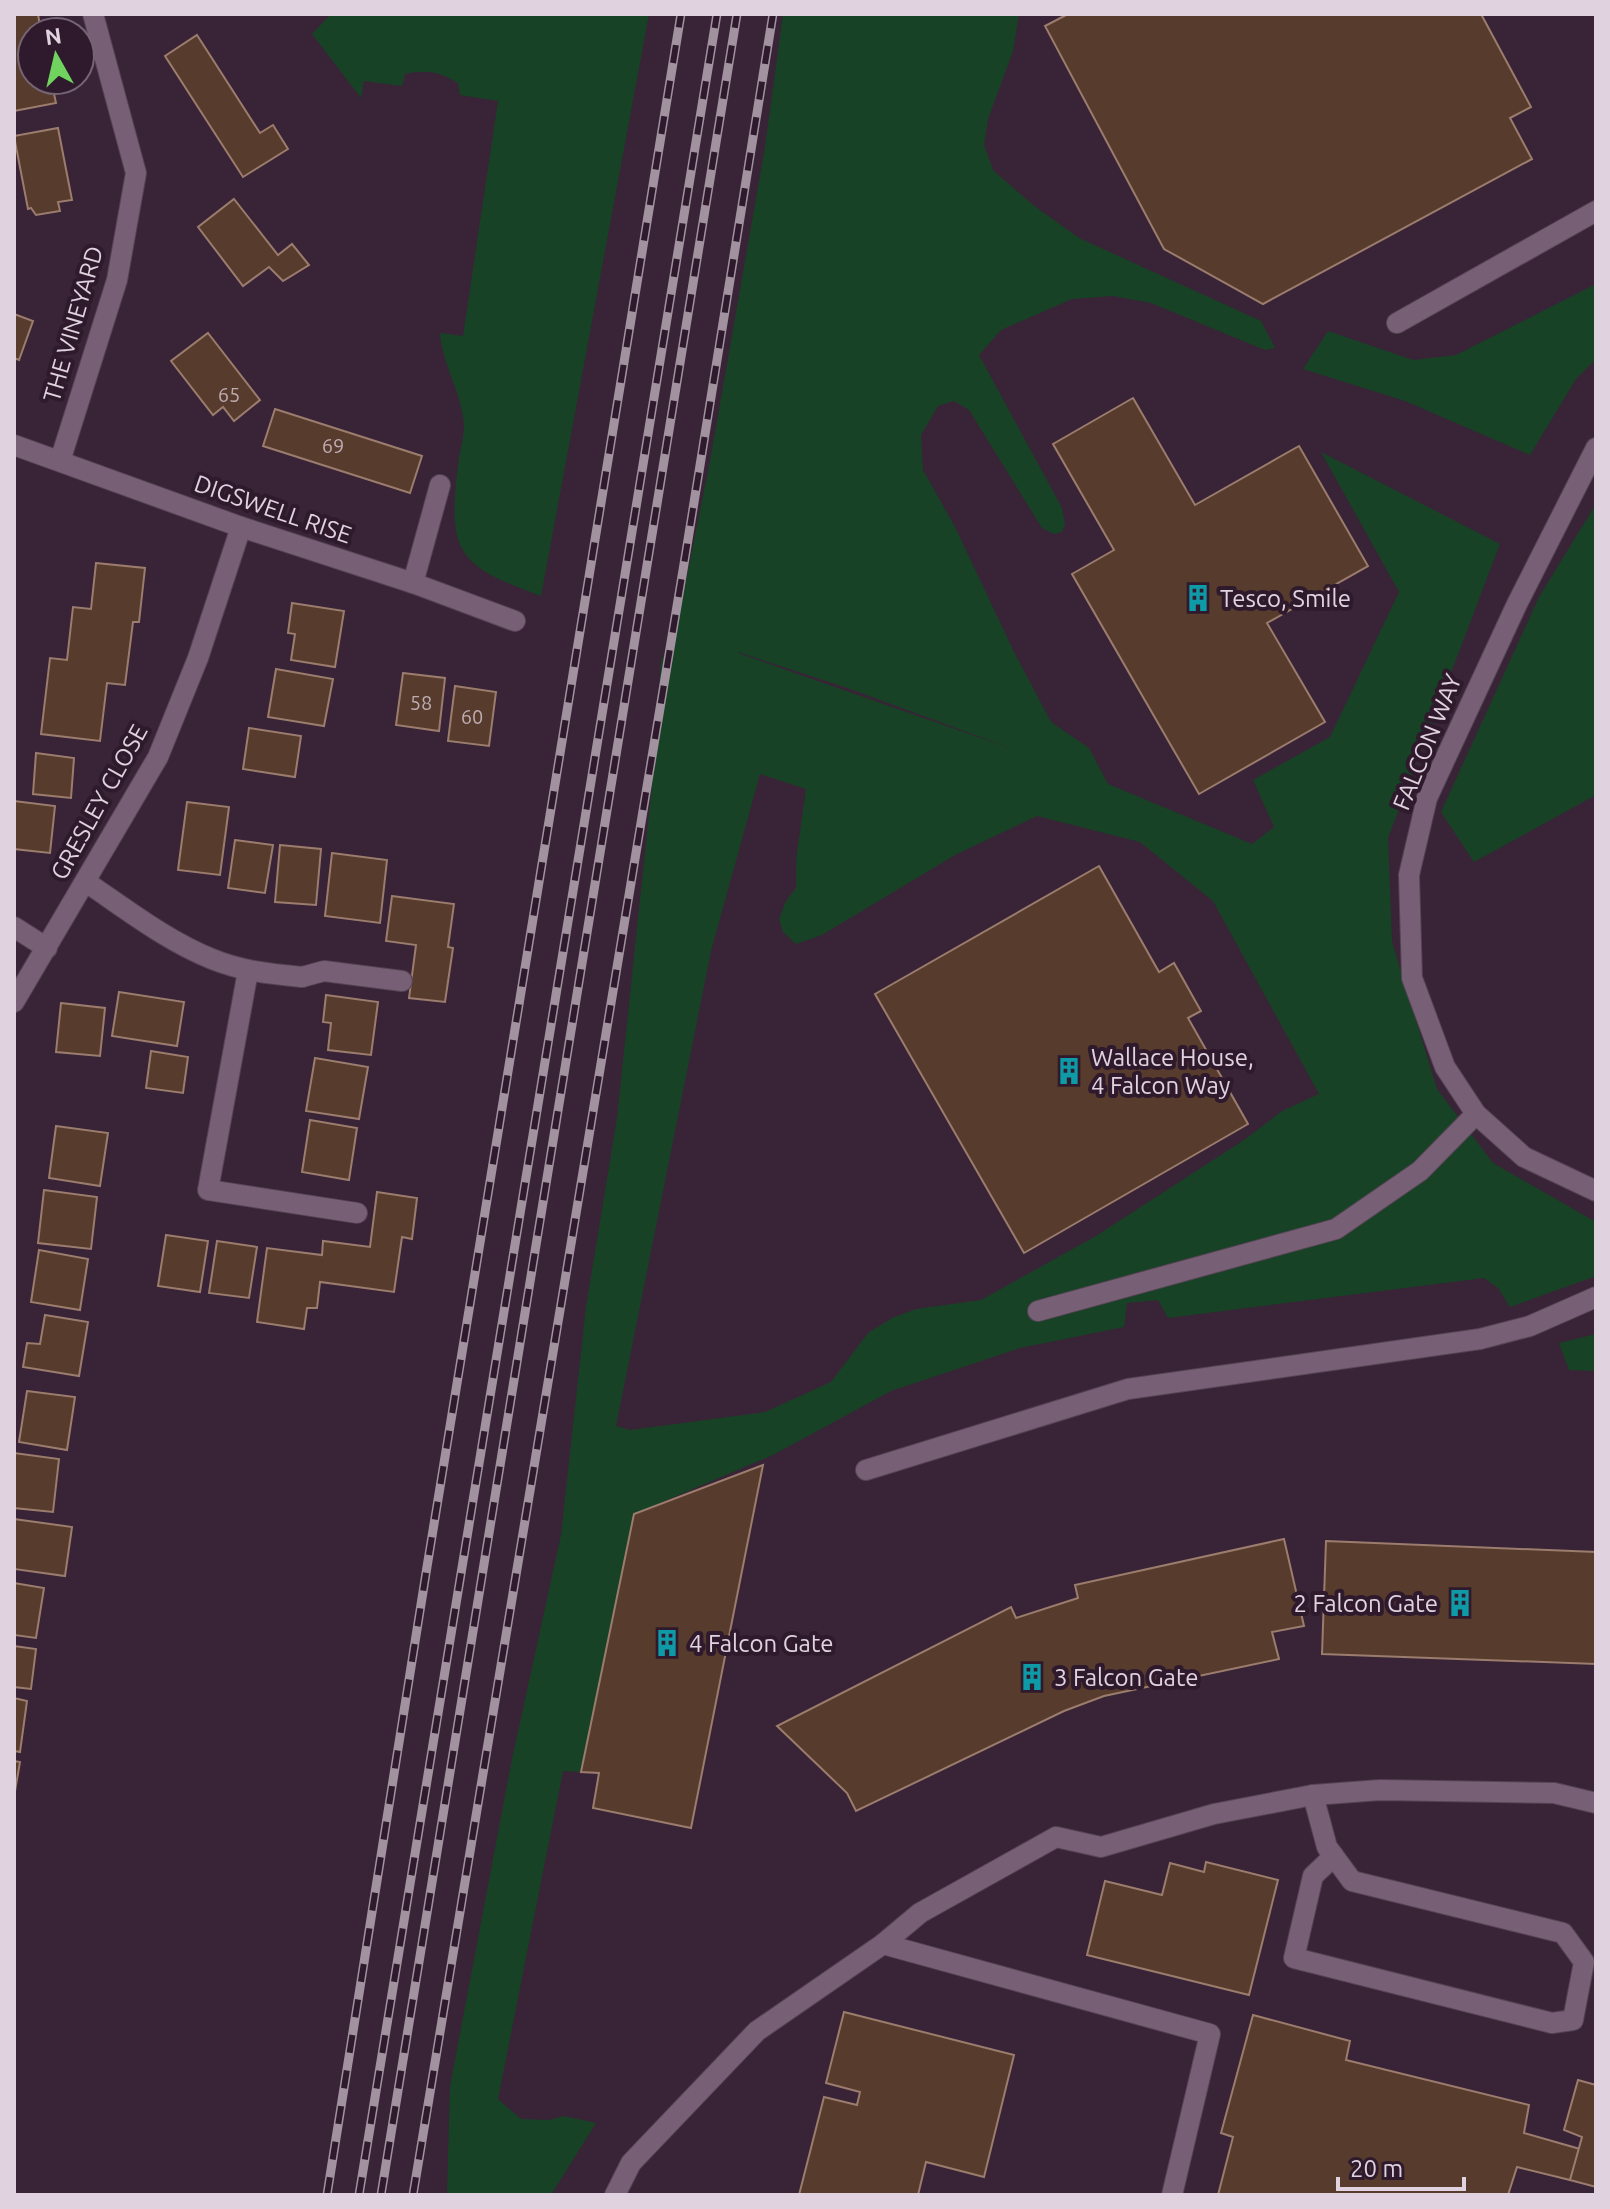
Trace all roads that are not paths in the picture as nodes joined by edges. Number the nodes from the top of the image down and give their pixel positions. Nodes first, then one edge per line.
1 (93, 14) edge
2 (1596, 211) edge
3 (1397, 323) dead end
4 (14, 445) edge
5 (1596, 448) edge
6 (60, 461) junction
7 (440, 485) dead end
8 (241, 527) junction
9 (413, 583) junction
10 (515, 621) dead end
11 (86, 882) junction
12 (14, 927) edge
13 (47, 948) junction
14 (248, 971) junction
15 (402, 981) dead end
16 (14, 1002) edge
17 (1476, 1114) junction
18 (1596, 1191) edge
19 (357, 1213) dead end
20 (1596, 1297) edge
21 (1038, 1311) dead end
22 (866, 1470) dead end
23 (1313, 1795) junction
24 (1596, 1803) edge
25 (1334, 1856) junction
26 (883, 1944) junction
27 (615, 2195) edge
28 (1172, 2195) edge

1 - 6 street, THE VINEYARD
2 - 3 street
4 - 6 street, DIGSWELL RISE
5 - 17 street, FALCON WAY
6 - 8 street, DIGSWELL RISE
7 - 9 street
8 - 9 street, DIGSWELL RISE
8 - 11 street, GRESLEY CLOSE
9 - 10 street, DIGSWELL RISE
11 - 13 street, GRESLEY CLOSE
11 - 14 street
12 - 13 street
13 - 16 street, GRESLEY CLOSE
14 - 15 street
14 - 19 street
17 - 18 street, FALCON WAY
17 - 21 street
20 - 22 street
23 - 24 street
23 - 25 street
23 - 26 street
25 - 25 street
26 - 27 street
26 - 28 street

